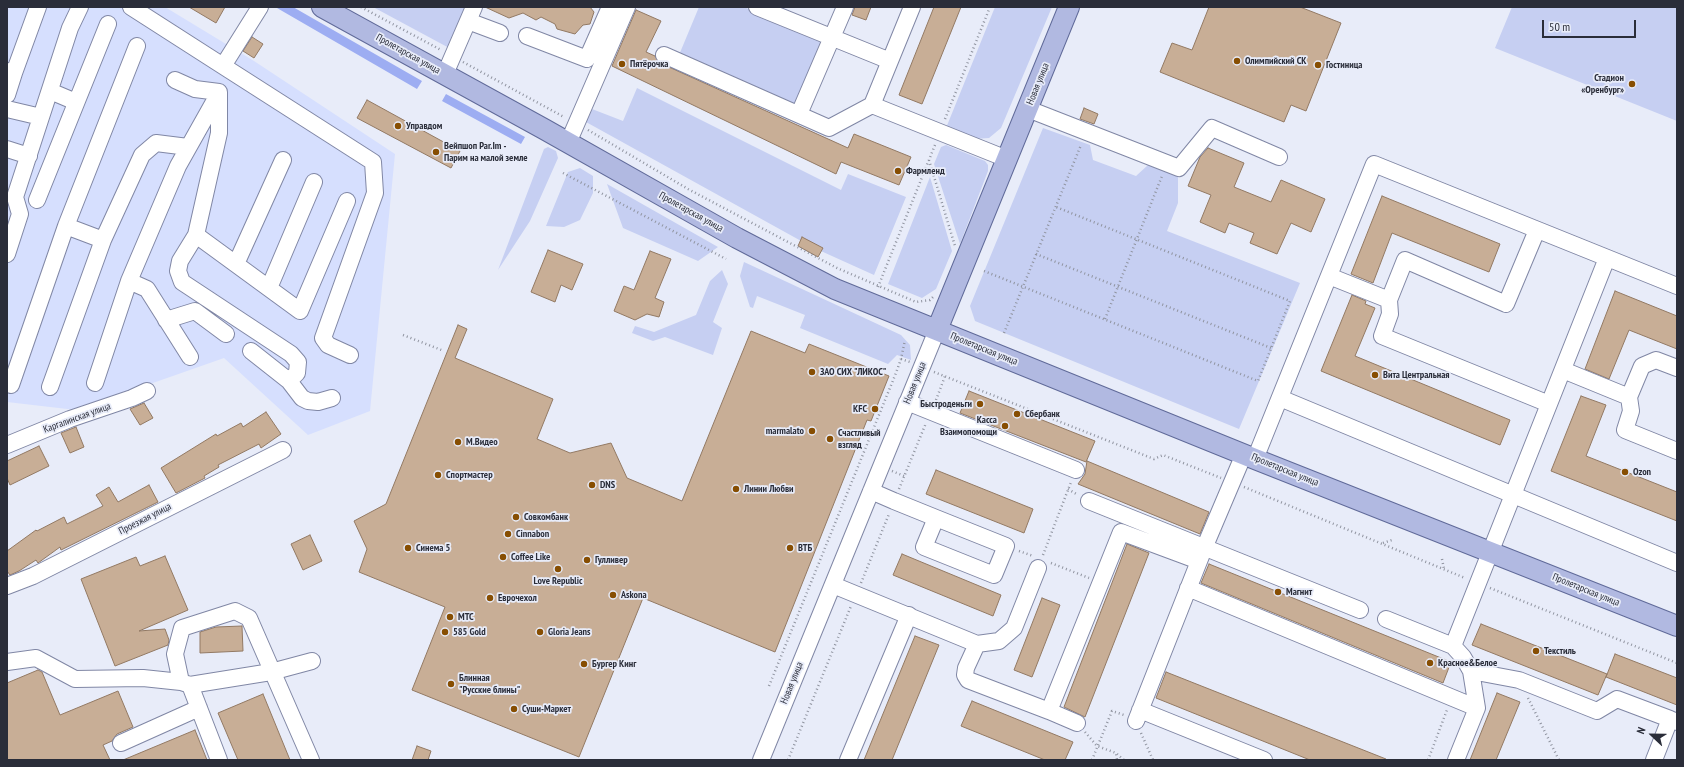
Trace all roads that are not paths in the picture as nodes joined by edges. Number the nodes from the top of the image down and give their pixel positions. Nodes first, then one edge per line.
1 (38, 7) edge
2 (80, 7) edge
3 (131, 7) edge
4 (260, 7) edge
5 (322, 7) edge
6 (610, 7) edge
7 (627, 7) edge
8 (757, 7) edge
9 (845, 7) edge
10 (912, 7) edge
11 (1069, 7) edge
12 (779, 11) edge
13 (471, 14) edge
14 (108, 24) dead end
15 (500, 33) dead end
16 (527, 36) dead end
17 (832, 37) junction
18 (137, 46) dead end
19 (664, 55) dead end
20 (890, 61) junction
21 (449, 65) junction
22 (226, 68) junction
23 (11, 72) edge
24 (175, 80) dead end
25 (50, 91) junction
26 (219, 92) junction
27 (7, 95) edge
28 (76, 102) junction
29 (872, 105) junction
30 (7, 108) edge
31 (1028, 109) junction
32 (799, 114) junction
33 (41, 117) junction
34 (568, 143) junction
35 (188, 148) junction
36 (7, 149) edge
37 (29, 156) junction
38 (1279, 156) dead end
39 (282, 160) dead end
40 (1007, 160) junction
41 (314, 182) dead end
42 (11, 196) edge
43 (37, 200) dead end
44 (347, 201) dead end
45 (7, 213) edge
46 (66, 226) junction
47 (1537, 230) junction
48 (196, 234) junction
49 (103, 240) junction
50 (7, 254) edge
51 (1607, 258) junction
52 (236, 264) junction
53 (1329, 276) junction
54 (129, 281) junction
55 (1677, 286) edge
56 (269, 288) junction
57 (1389, 300) junction
58 (166, 320) junction
59 (937, 330) junction
60 (226, 334) dead end
61 (250, 351) dead end
62 (350, 355) dead end
63 (190, 357) dead end
64 (1677, 368) edge
65 (1563, 370) junction
66 (289, 381) junction
67 (95, 383) dead end
68 (11, 384) dead end
69 (50, 387) dead end
70 (147, 391) dead end
71 (1629, 397) junction
72 (332, 398) dead end
73 (1280, 398) junction
74 (907, 402) junction
75 (1549, 404) junction
76 (7, 445) edge
77 (283, 450) dead end
78 (1677, 451) edge
79 (1250, 456) junction
80 (1076, 470) road end
81 (870, 491) junction
82 (1514, 494) junction
83 (1089, 501) dead end
84 (936, 518) junction
85 (1205, 546) junction
86 (1490, 552) junction
87 (1198, 561) junction
88 (1677, 563) edge
89 (1040, 564) road end
90 (833, 585) junction
91 (7, 586) edge
92 (1188, 588) junction
93 (1360, 610) dead end
94 (909, 615) junction
95 (1386, 619) dead end
96 (1677, 626) edge
97 (977, 644) junction
98 (1453, 646) junction
99 (312, 661) dead end
100 (7, 662) edge
101 (1471, 671) junction
102 (271, 672) junction
103 (185, 683) junction
104 (199, 708) junction
105 (1477, 708) junction
106 (1049, 711) junction
107 (1674, 720) edge
108 (1077, 723) road end
109 (120, 742) dead end
110 (219, 760) edge
111 (311, 760) edge
112 (761, 760) edge
113 (848, 760) edge
114 (1264, 760) edge
115 (1456, 760) edge
116 (1654, 760) edge

1 - 23 street
2 - 25 street
3 - 22 street
4 - 22 street
5 - 21 main road, Пролетарская улица
6 - 16 street
7 - 34 street
8 - 12 street
9 - 17 street
10 - 20 street
11 - 31 main road, Новая улица
12 - 17 street
13 - 15 street
13 - 21 street
14 - 28 street
17 - 20 street
17 - 32 street
18 - 46 street
19 - 32 street
20 - 29 street
21 - 34 main road, Пролетарская улица
22 - 26 street
22 - 62 street
23 - 27 street
24 - 26 street
25 - 28 street
25 - 33 street
26 - 35 street
26 - 48 street
28 - 43 street
29 - 32 street
29 - 40 street
30 - 33 street
31 - 38 street
31 - 40 main road, Новая улица
33 - 37 street
34 - 59 main road, Пролетарская улица
35 - 49 street
35 - 54 street
36 - 37 street
37 - 42 street
39 - 52 street
40 - 59 main road, Новая улица
41 - 56 street
42 - 45 street
42 - 50 street
44 - 56 street
46 - 49 street
46 - 68 street
47 - 51 street
47 - 53 street
47 - 57 street
48 - 52 street
48 - 66 street
49 - 69 street
51 - 55 street
51 - 65 street
52 - 56 street
53 - 57 street
53 - 73 street
54 - 58 street
54 - 67 street
57 - 75 street
58 - 60 street
58 - 63 street
59 - 74 street, Новая улица
59 - 79 main road, Пролетарская улица
61 - 66 street
64 - 71 street
65 - 71 street
65 - 75 street
66 - 72 street
70 - 76 street, Каргалинская улица
71 - 78 street
73 - 79 street
73 - 82 street
74 - 80 street
74 - 81 street, Новая улица
75 - 82 street
77 - 91 street, Проезжая улица
79 - 85 street
79 - 86 main road, Пролетарская улица
81 - 84 street
81 - 90 street, Новая улица
82 - 86 street
82 - 88 street
83 - 85 street
84 - 84 street
85 - 87 street
85 - 93 street
86 - 96 main road, Пролетарская улица
86 - 98 street
87 - 92 street
87 - 106 street
89 - 97 street
90 - 94 street
90 - 112 street, Новая улица
92 - 105 street
92 - 114 street
94 - 97 street
94 - 113 street
95 - 98 street
97 - 106 street
98 - 101 street
99 - 102 street
100 - 103 street
101 - 105 street
101 - 107 street
102 - 103 street
102 - 103 street
102 - 111 street
103 - 104 street
104 - 109 street
104 - 110 street
105 - 115 street
106 - 108 street
107 - 116 street

